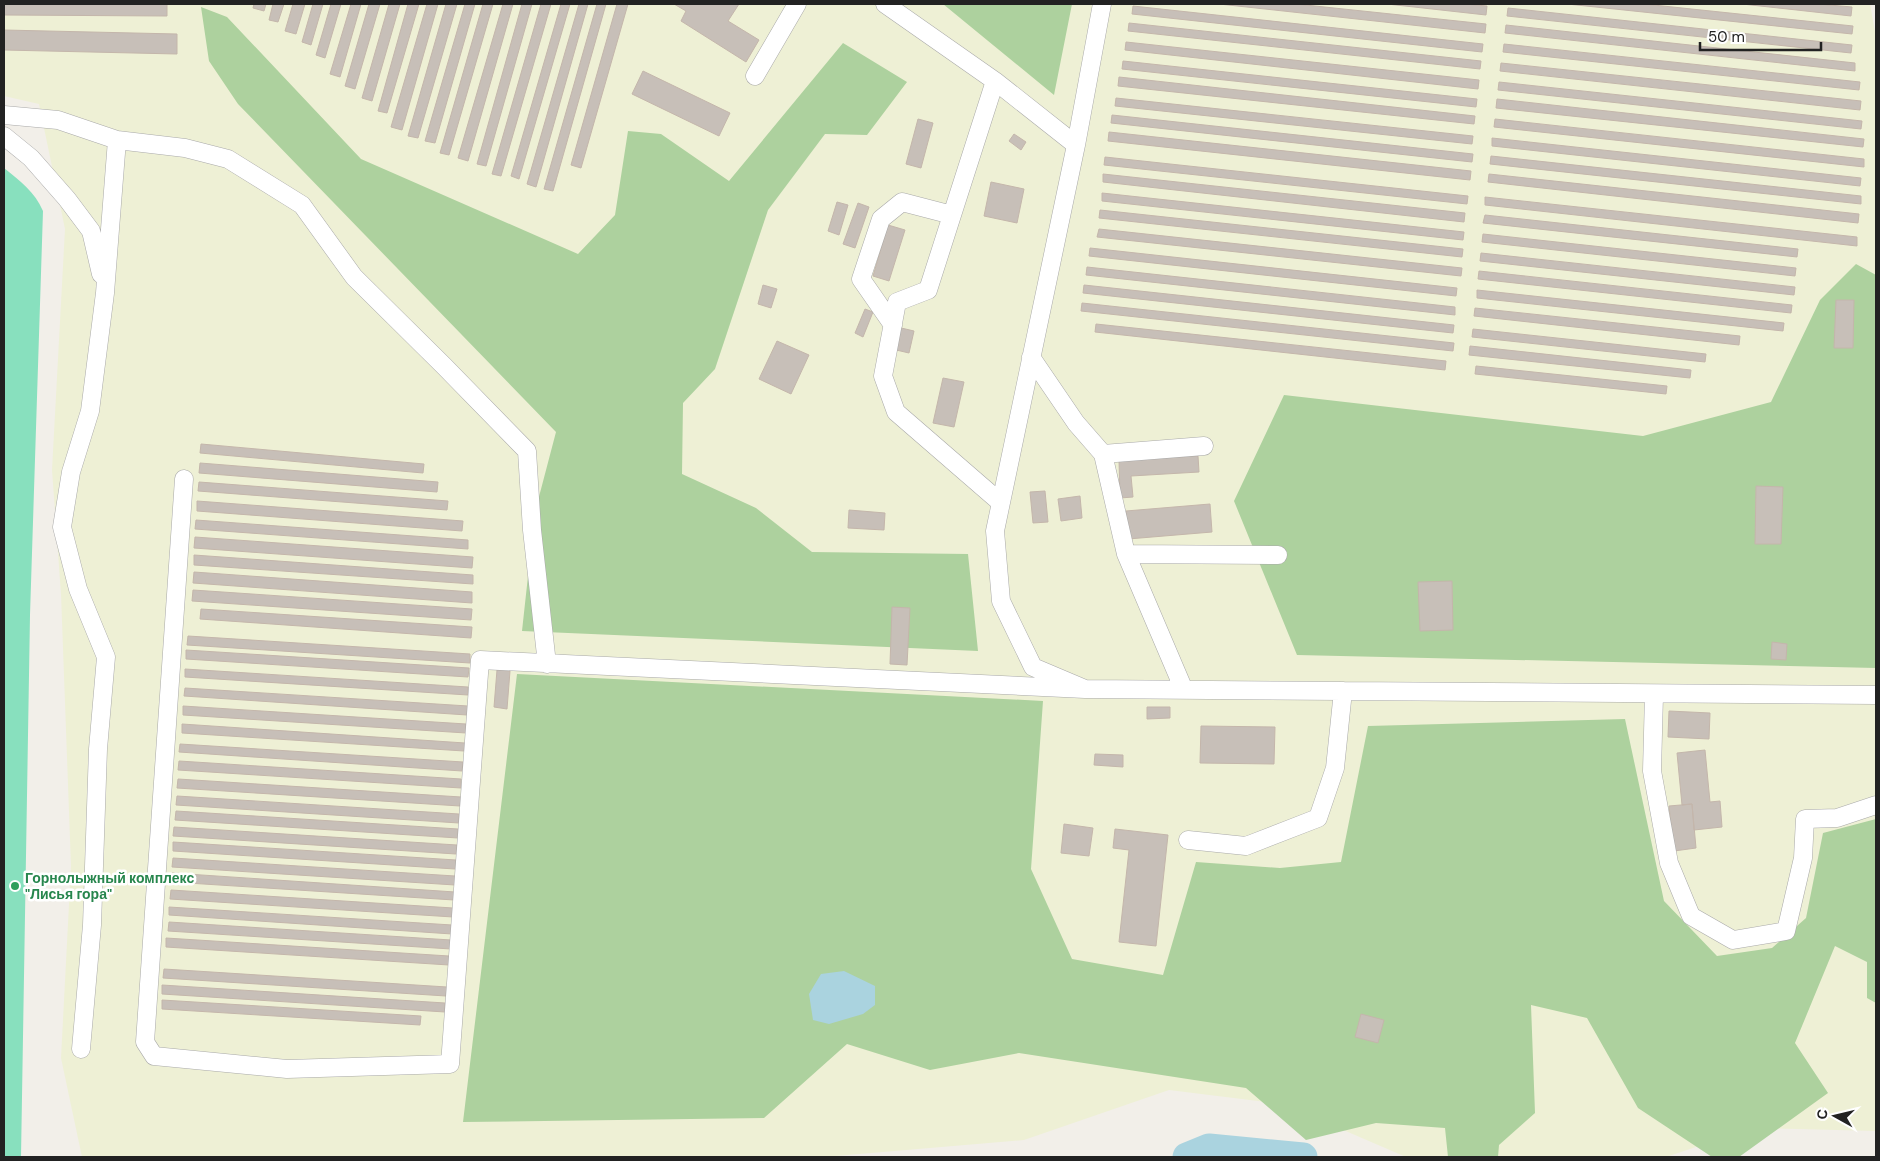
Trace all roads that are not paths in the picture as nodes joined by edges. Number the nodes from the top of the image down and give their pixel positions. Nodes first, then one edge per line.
1 (797, 4) edge
2 (885, 4) edge
3 (1102, 4) edge
4 (755, 76) dead end
5 (995, 81) junction
6 (4, 114) edge
7 (4, 136) edge
8 (117, 140) junction
9 (1076, 145) junction
10 (952, 215) junction
11 (106, 293) junction
12 (893, 325) junction
13 (1031, 357) junction
14 (1204, 446) dead end
15 (1103, 454) junction
16 (184, 479) dead end
17 (1001, 503) junction
18 (1126, 554) junction
19 (1278, 555) dead end
20 (547, 664) junction
21 (1085, 690) junction
22 (1184, 690) junction
23 (1343, 691) junction
24 (1654, 694) junction
25 (1876, 695) edge
26 (1876, 805) edge
27 (1188, 840) dead end
28 (81, 1048) dead end

1 - 4 street
2 - 5 street
3 - 9 street
5 - 9 street
5 - 10 street
6 - 8 street
7 - 11 street
8 - 11 street
8 - 20 street
9 - 13 street
10 - 12 street
10 - 12 street
11 - 28 street
12 - 17 street
13 - 15 street
13 - 17 street
14 - 15 street
15 - 18 street
16 - 20 street
17 - 21 street
18 - 19 street
18 - 22 street
20 - 21 street
21 - 22 street
22 - 23 street
23 - 24 street
23 - 27 street
24 - 25 street
24 - 26 street

